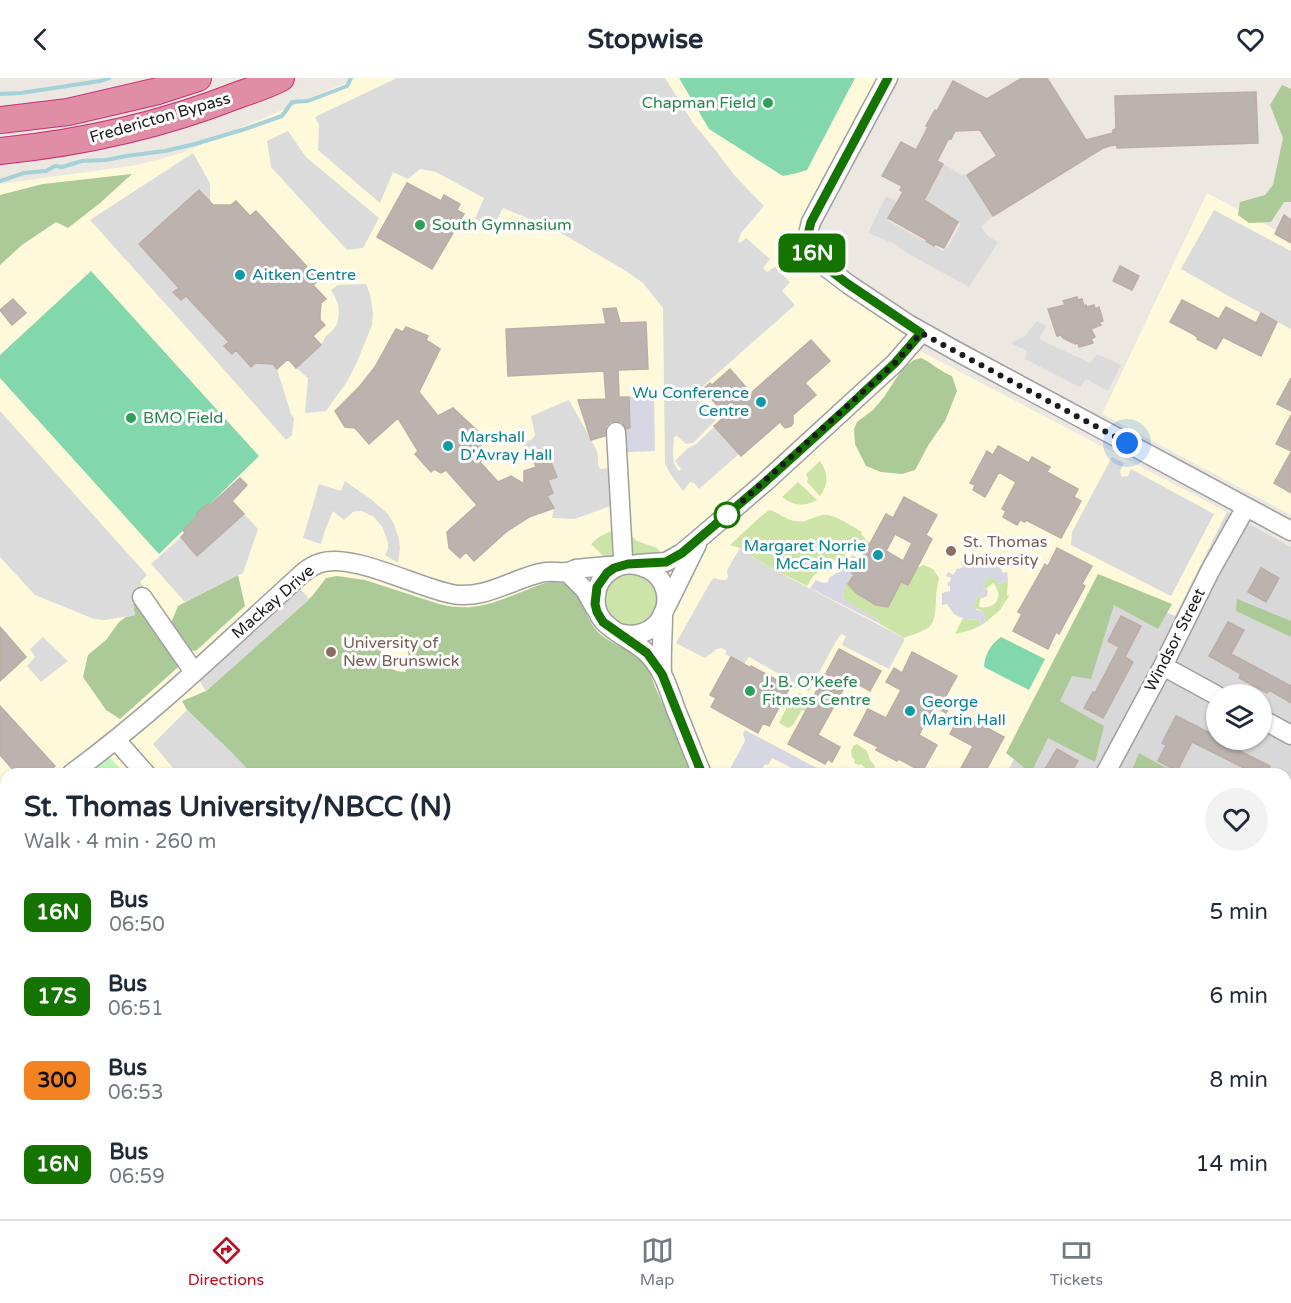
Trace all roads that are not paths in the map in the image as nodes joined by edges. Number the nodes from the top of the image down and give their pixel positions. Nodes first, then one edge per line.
1 (198, 78) edge
2 (281, 78) edge
3 (888, 78) edge
4 (0, 120) edge
5 (0, 151) edge
6 (921, 333) junction
7 (616, 432) dead end
8 (1246, 507) junction
9 (1291, 531) edge
10 (701, 537) junction
11 (626, 562) junction
12 (567, 572) junction
13 (142, 597) dead end
14 (664, 611) junction
15 (597, 612) junction
16 (618, 633) junction
17 (1163, 666) junction
18 (194, 672) junction
19 (662, 674) junction
20 (1206, 690) edge
21 (1272, 725) edge
22 (1291, 735) edge
23 (116, 740) junction
24 (79, 768) edge
25 (141, 768) edge
26 (700, 768) edge
27 (1108, 768) edge

1 - 4 highway, Fredericton Bypass
2 - 5 highway, Fredericton Bypass
3 - 6 street
6 - 8 street
6 - 10 street, Mackay Drive
7 - 11 street
8 - 9 street
8 - 17 street, Windsor Street
10 - 11 street, Mackay Drive
10 - 14 street
11 - 12 street, Mackay Drive
11 - 14 street
11 - 15 street
12 - 15 street
12 - 18 street, Mackay Drive
13 - 18 street
14 - 16 street
14 - 19 street
15 - 16 street
16 - 19 street
17 - 20 street
17 - 27 street, Windsor Street
18 - 23 street, Mackay Drive
19 - 26 street
21 - 22 street
23 - 24 street, Mackay Drive
23 - 25 street

